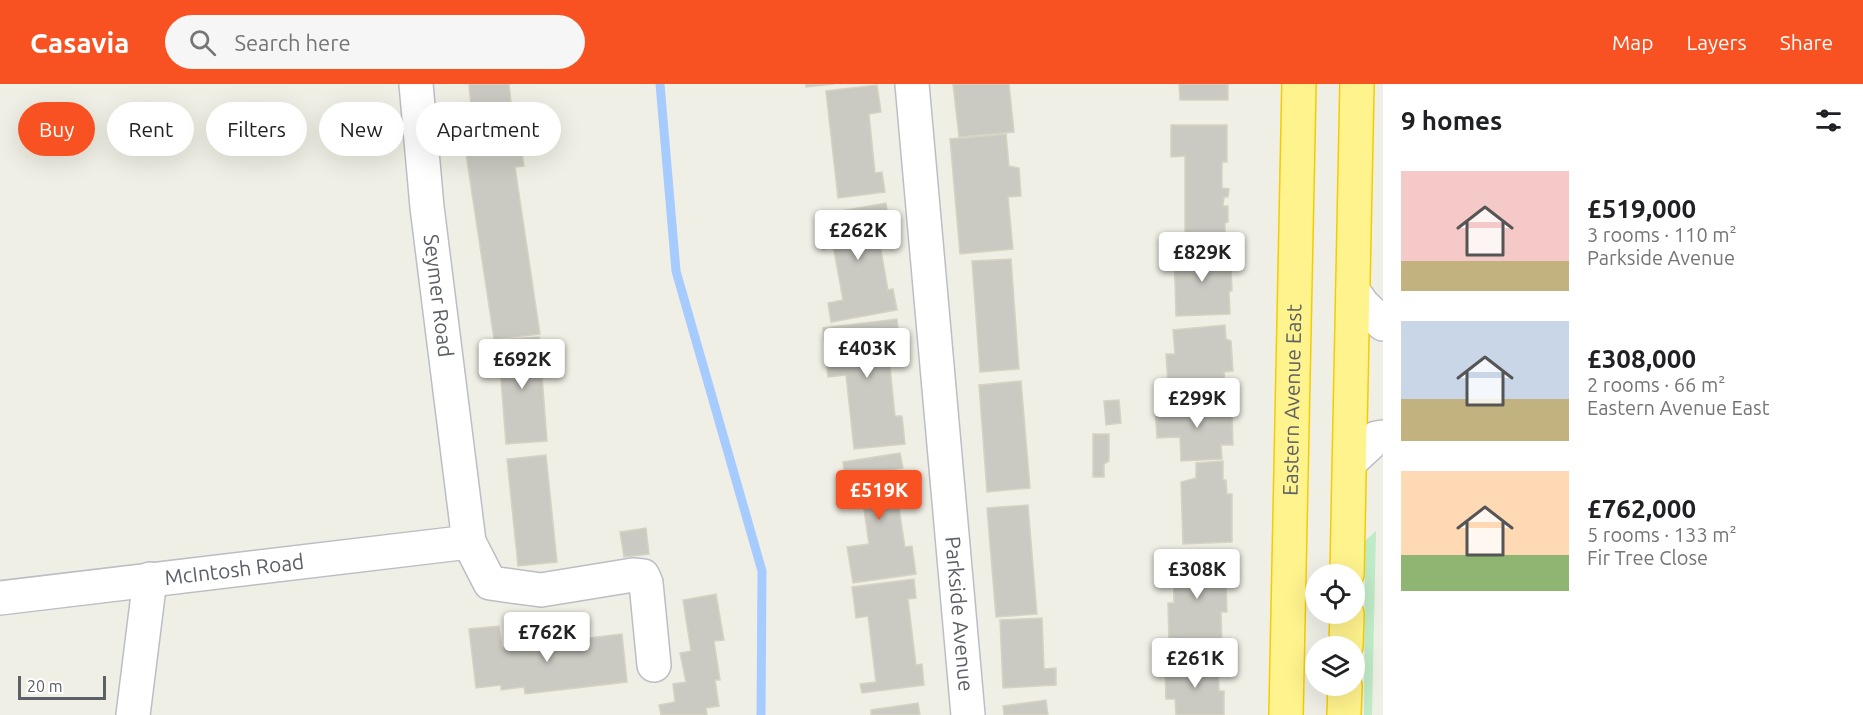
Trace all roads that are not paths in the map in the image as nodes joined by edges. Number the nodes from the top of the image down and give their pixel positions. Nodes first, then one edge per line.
1 (416, 84) edge
2 (912, 84) edge
3 (1299, 84) edge
4 (1357, 84) edge
5 (1353, 291) junction
6 (1383, 324) edge
7 (1383, 437) edge
8 (1350, 462) junction
9 (469, 542) junction
10 (1347, 564) edge
11 (150, 579) junction
12 (0, 598) edge
13 (654, 665) dead end
14 (1345, 696) edge
15 (133, 715) edge
16 (968, 715) edge
17 (1286, 715) edge
18 (1344, 715) edge

1 - 9 street, Seymer Road
2 - 16 street, Parkside Avenue
3 - 17 highway, Eastern Avenue East
4 - 5 highway
5 - 6 street
5 - 8 highway
7 - 8 street
8 - 10 highway
9 - 11 street, McIntosh Road
9 - 13 street, Seymer Road
11 - 12 street, McIntosh Road
11 - 15 street
14 - 18 highway

